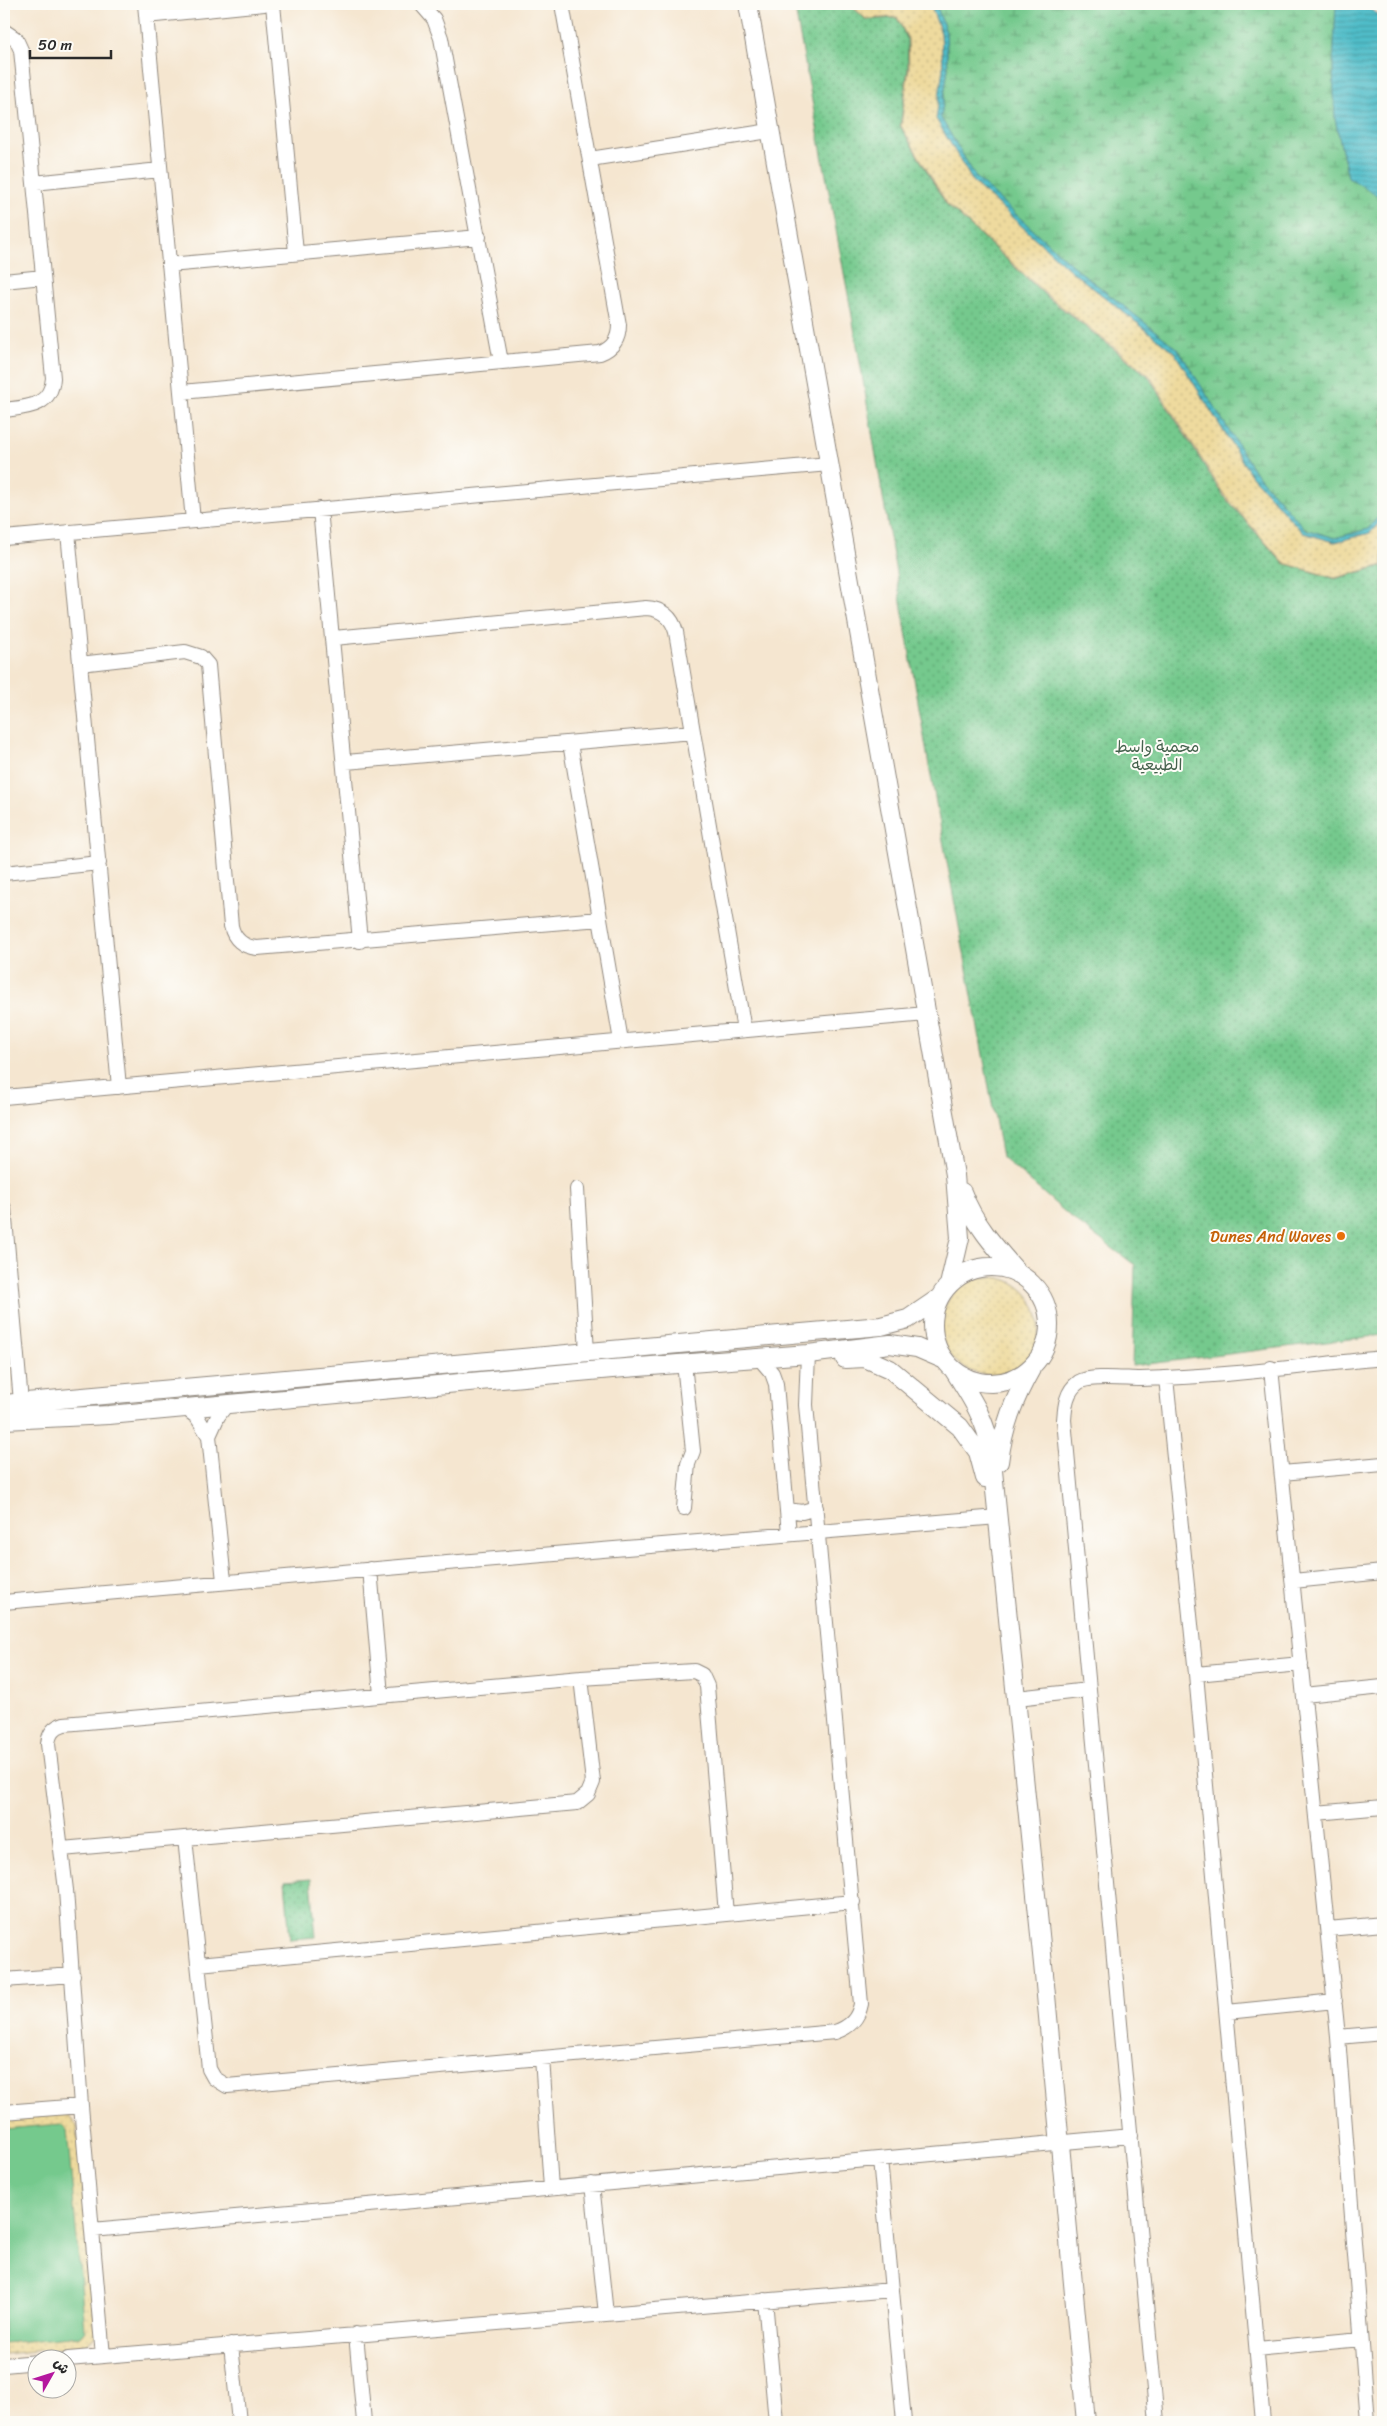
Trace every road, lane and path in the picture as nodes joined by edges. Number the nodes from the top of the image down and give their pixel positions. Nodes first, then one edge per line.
1 (264, 4) edge
2 (273, 4) edge
3 (421, 4) edge
4 (562, 4) edge
5 (748, 4) edge
6 (146, 10) edge
7 (4, 31) edge
8 (770, 131) junction
9 (590, 159) junction
10 (160, 170) junction
11 (34, 183) junction
12 (479, 237) junction
13 (296, 254) junction
14 (170, 265) junction
15 (43, 278) junction
16 (4, 281) edge
17 (501, 362) junction
18 (182, 392) junction
19 (4, 410) edge
20 (829, 464) junction
21 (320, 510) junction
22 (193, 521) junction
23 (68, 532) junction
24 (4, 538) edge
25 (334, 638) junction
26 (80, 664) junction
27 (693, 732) junction
28 (570, 743) junction
29 (346, 762) junction
30 (99, 863) junction
31 (4, 873) edge
32 (600, 919) junction
33 (360, 941) junction
34 (926, 1014) junction
35 (744, 1030) junction
36 (621, 1042) junction
37 (120, 1087) junction
38 (4, 1097) edge
39 (955, 1175) junction
40 (577, 1189) dead end
41 (4, 1208) edge
42 (1021, 1276) junction
43 (944, 1291) junction
44 (670, 1345) junction
45 (586, 1352) junction
46 (813, 1354) junction
47 (1383, 1358) edge
48 (760, 1359) junction
49 (684, 1363) junction
50 (949, 1365) junction
51 (1033, 1366) junction
52 (612, 1368) junction
53 (1272, 1368) junction
54 (1166, 1378) junction
55 (21, 1402) junction
56 (4, 1404) edge
57 (227, 1404) junction
58 (185, 1408) junction
59 (4, 1420) edge
60 (209, 1436) junction
61 (1383, 1464) edge
62 (1282, 1473) junction
63 (995, 1487) junction
64 (684, 1508) dead end
65 (816, 1508) junction
66 (787, 1510) junction
67 (998, 1516) junction
68 (819, 1533) junction
69 (789, 1534) junction
70 (370, 1569) junction
71 (1383, 1572) edge
72 (224, 1580) junction
73 (1293, 1581) junction
74 (4, 1602) edge
75 (1301, 1664) junction
76 (1196, 1674) junction
77 (581, 1678) junction
78 (1383, 1687) edge
79 (1088, 1690) junction
80 (381, 1695) junction
81 (1304, 1695) junction
82 (1017, 1698) junction
83 (1383, 1806) edge
84 (1316, 1813) junction
85 (185, 1838) junction
86 (62, 1848) junction
87 (853, 1902) junction
88 (726, 1914) junction
89 (1383, 1924) edge
90 (1328, 1929) junction
91 (199, 1964) junction
92 (73, 1975) junction
93 (4, 1980) edge
94 (1334, 2001) junction
95 (1227, 2012) junction
96 (1383, 2033) edge
97 (1338, 2037) junction
98 (542, 2058) junction
99 (81, 2106) junction
100 (4, 2112) edge
101 (1131, 2136) junction
102 (1060, 2143) junction
103 (880, 2158) junction
104 (592, 2184) junction
105 (551, 2188) junction
106 (92, 2230) junction
107 (892, 2290) junction
108 (765, 2300) junction
109 (606, 2314) junction
110 (356, 2334) junction
111 (1362, 2340) junction
112 (231, 2345) junction
113 (1257, 2349) junction
114 (103, 2356) junction
115 (78, 2358) edge
116 (28, 2363) edge
117 (4, 2365) edge
118 (238, 2422) edge
119 (364, 2422) edge
120 (776, 2422) edge
121 (904, 2422) edge
122 (1086, 2422) edge
123 (1156, 2422) edge
124 (1263, 2422) edge
125 (1368, 2422) edge

1 - 6 street
2 - 13 street
3 - 12 street
4 - 9 street
5 - 8 main road
6 - 10 street
7 - 11 street
8 - 9 street
8 - 20 main road
9 - 17 street
10 - 11 street
10 - 14 street
11 - 15 street
12 - 13 street
12 - 17 street
13 - 14 street
14 - 18 street
15 - 16 street
15 - 19 street
17 - 18 street
18 - 22 street
20 - 21 street
20 - 34 main road
21 - 22 street
21 - 25 street
22 - 23 street
23 - 24 street
23 - 26 street
25 - 27 street
25 - 29 street
26 - 30 street
26 - 33 street
27 - 28 street
27 - 35 street
28 - 29 street
28 - 32 street
29 - 33 street
30 - 31 street
30 - 37 street
32 - 33 street
32 - 36 street
34 - 35 street
34 - 39 main road
35 - 36 street
36 - 37 street
37 - 38 street
39 - 42 main road
39 - 43 main road
40 - 45 street
41 - 55 street
42 - 43 main road
42 - 51 main road
43 - 44 main road
43 - 50 main road
44 - 45 main road
44 - 52 main road
45 - 55 main road
46 - 48 main road
46 - 50 main road
46 - 65 street
46 - 67 main road
47 - 53 street
48 - 49 main road
48 - 66 street
49 - 52 main road
49 - 64 street
50 - 51 main road
50 - 63 main road
51 - 63 main road
52 - 57 main road
53 - 54 street
53 - 62 street
54 - 76 street
54 - 79 street
55 - 56 main road
57 - 58 main road
57 - 60 street
58 - 59 main road
58 - 60 street
60 - 72 street
61 - 62 street
62 - 73 street
63 - 67 main road
65 - 66 street
65 - 68 street
66 - 69 street
67 - 68 street
67 - 82 main road
68 - 69 street
68 - 87 street
69 - 70 street
70 - 72 street
70 - 80 street
71 - 73 street
72 - 74 street
73 - 75 street
75 - 76 street
75 - 81 street
76 - 95 street
77 - 80 street
77 - 85 street
77 - 88 street
78 - 81 street
79 - 82 street
79 - 101 street
80 - 86 street
81 - 84 street
82 - 102 main road
83 - 84 street
84 - 90 street
85 - 86 street
85 - 91 street
86 - 92 street
87 - 88 street
87 - 98 street
88 - 91 street
89 - 90 street
90 - 94 street
91 - 98 street
92 - 93 street
92 - 99 street
94 - 95 street
94 - 97 street
95 - 113 street
96 - 97 street
97 - 111 street
98 - 105 street
99 - 100 street
99 - 106 street
101 - 102 street
101 - 123 street
102 - 103 street
102 - 122 main road
103 - 104 street
103 - 107 street
104 - 105 street
104 - 109 street
105 - 106 street
106 - 114 street
107 - 108 street
107 - 121 street
108 - 109 street
108 - 120 street
109 - 110 street
110 - 112 street
110 - 119 street
111 - 113 street
111 - 125 street
112 - 114 street
112 - 118 street
113 - 124 street
114 - 115 street
116 - 117 street

